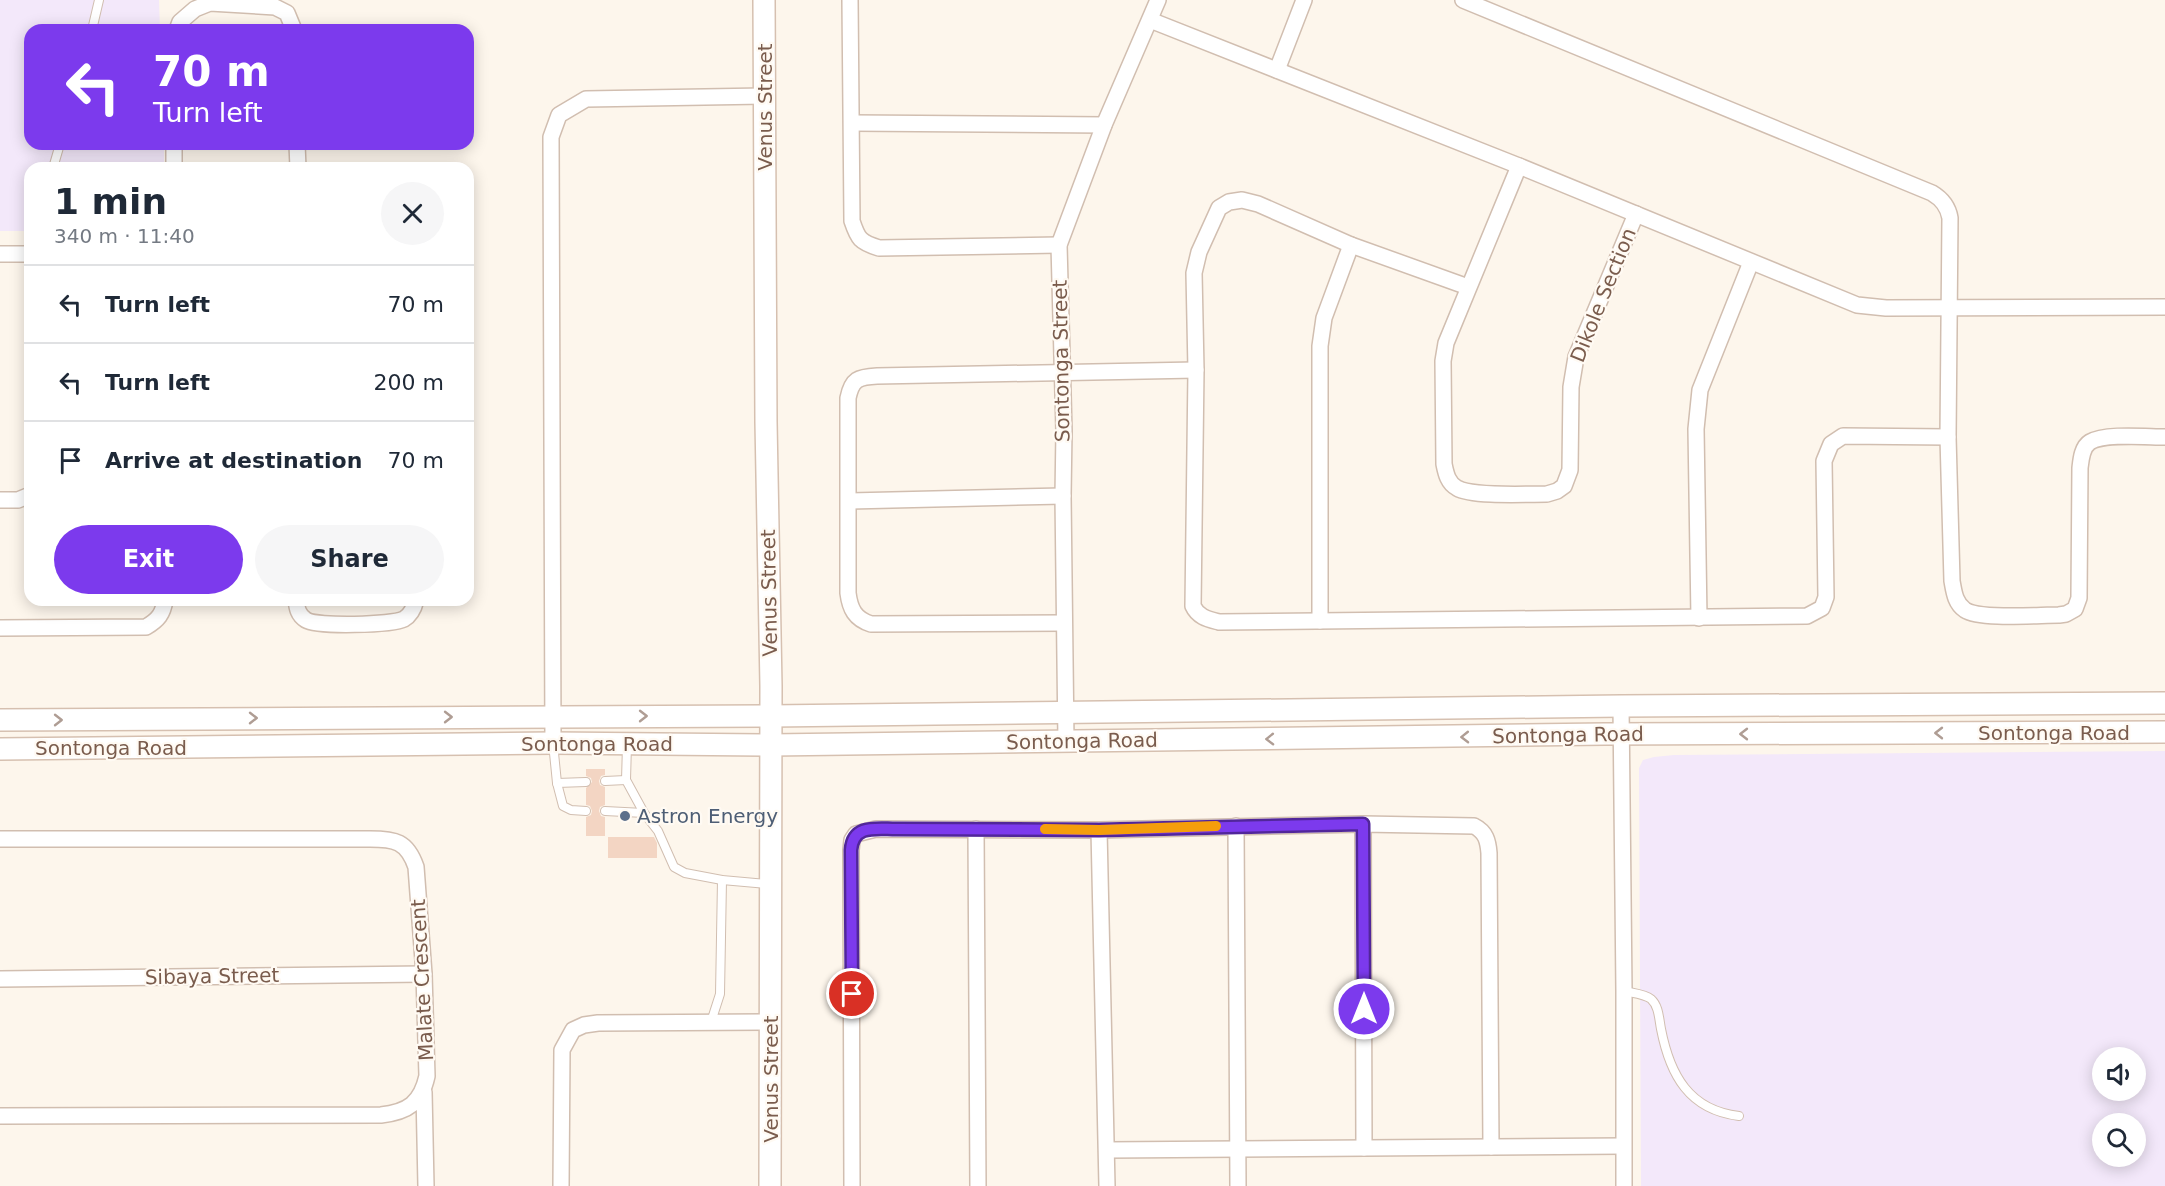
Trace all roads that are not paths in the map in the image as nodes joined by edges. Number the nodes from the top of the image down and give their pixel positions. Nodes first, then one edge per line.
1 (99, 0) edge
2 (764, 0) edge
3 (850, 0) edge
4 (1158, 0) edge
5 (1304, 0) edge
6 (1463, 0) edge
7 (1150, 20) junction
8 (93, 24) edge
9 (179, 24) edge
10 (292, 24) edge
11 (1277, 70) junction
12 (765, 96) junction
13 (852, 123) junction
14 (1104, 125) junction
15 (1519, 166) junction
16 (1636, 214) junction
17 (1059, 245) junction
18 (1351, 245) junction
19 (0, 254) edge
20 (24, 254) edge
21 (1751, 262) junction
22 (1468, 287) junction
23 (1950, 307) junction
24 (2165, 307) edge
25 (1196, 370) junction
26 (1061, 372) junction
27 (1948, 437) junction
28 (2165, 437) edge
29 (1063, 496) junction
30 (24, 498) edge
31 (0, 500) edge
32 (850, 501) junction
33 (164, 606) edge
34 (297, 606) edge
35 (415, 606) edge
36 (1699, 618) junction
37 (1320, 621) junction
38 (1064, 623) junction
39 (0, 628) edge
40 (2165, 703) edge
41 (1621, 706) junction
42 (1065, 711) junction
43 (771, 716) junction
44 (554, 717) junction
45 (0, 720) edge
46 (2165, 732) edge
47 (1621, 734) junction
48 (1066, 741) junction
49 (554, 744) junction
50 (627, 744) junction
51 (771, 745) junction
52 (0, 749) edge
53 (626, 780) junction
54 (605, 781) dead end
55 (586, 782) dead end
56 (556, 783) junction
57 (586, 811) dead end
58 (605, 811) dead end
59 (644, 813) junction
60 (1363, 824) junction
61 (1236, 826) junction
62 (976, 829) junction
63 (1099, 830) junction
64 (0, 839) edge
65 (722, 880) junction
66 (770, 884) junction
67 (424, 974) junction
68 (0, 979) edge
69 (1624, 991) junction
70 (711, 1022) junction
71 (771, 1022) junction
72 (424, 1092) junction
73 (0, 1116) edge
74 (1739, 1116) dead end
75 (1623, 1146) junction
76 (1491, 1147) junction
77 (1364, 1148) junction
78 (1108, 1150) junction
79 (1237, 1150) junction
80 (426, 1186) edge
81 (561, 1186) edge
82 (770, 1186) edge
83 (852, 1186) edge
84 (978, 1186) edge
85 (1107, 1186) edge
86 (1238, 1186) edge
87 (1624, 1186) edge

1 - 8 lane
2 - 12 main road, Venus Street
3 - 13 street
4 - 7 street, Sontonga Street
5 - 11 street
6 - 23 street
7 - 11 street
7 - 14 street, Sontonga Street
9 - 10 street
11 - 15 street
12 - 43 main road, Venus Street
12 - 44 street
13 - 14 street
13 - 17 street
14 - 17 street, Sontonga Street
15 - 16 street
15 - 22 street, Dikole Section
16 - 21 street
16 - 22 street, Dikole Section
17 - 26 street, Sontonga Street
18 - 22 street
18 - 25 street
18 - 37 street
19 - 20 street
21 - 23 street
21 - 36 street
23 - 24 street
23 - 27 street
25 - 26 street
25 - 37 street
26 - 29 street, Sontonga Street
26 - 32 street
27 - 28 street
27 - 36 street
29 - 32 street
29 - 38 street, Sontonga Street
30 - 31 street
32 - 38 street
33 - 39 street
34 - 35 street
36 - 37 street
38 - 42 street, Sontonga Street
40 - 41 main road, Sontonga Road
41 - 42 main road, Sontonga Road
41 - 47 street
42 - 43 main road, Sontonga Road
42 - 48 street, Sontonga Street
44 -> 43 main road, Sontonga Road
43 - 51 main road, Venus Street
45 -> 44 main road, Sontonga Road
44 - 49 street
46 -> 47 main road, Sontonga Road
47 -> 48 main road, Sontonga Road
47 - 69 street
48 - 51 main road, Sontonga Road
49 - 50 main road, Sontonga Road
49 - 52 main road, Sontonga Road
49 - 56 lane
50 - 51 main road, Sontonga Road
50 - 53 lane
51 - 66 main road, Venus Street
53 - 54 lane
53 - 59 lane
55 - 56 lane
56 - 57 lane
58 - 59 lane
59 - 65 lane
60 - 61 street
60 - 76 street
60 - 77 street
61 - 63 street
61 - 79 street
62 - 63 street
62 - 83 street
62 - 84 street
63 - 78 street
64 - 67 street, Malate Crescent
65 - 66 lane
65 - 70 lane
66 - 71 main road, Venus Street
67 - 68 street, Sibaya Street
67 - 72 street, Malate Crescent
69 - 74 lane
69 - 75 street
70 - 71 street
70 - 81 street
71 - 82 main road, Venus Street
72 - 73 street
72 - 80 street, Malate Crescent
75 - 76 street
75 - 87 street
76 - 77 street
77 - 79 street
78 - 79 street
78 - 85 street
79 - 86 street

